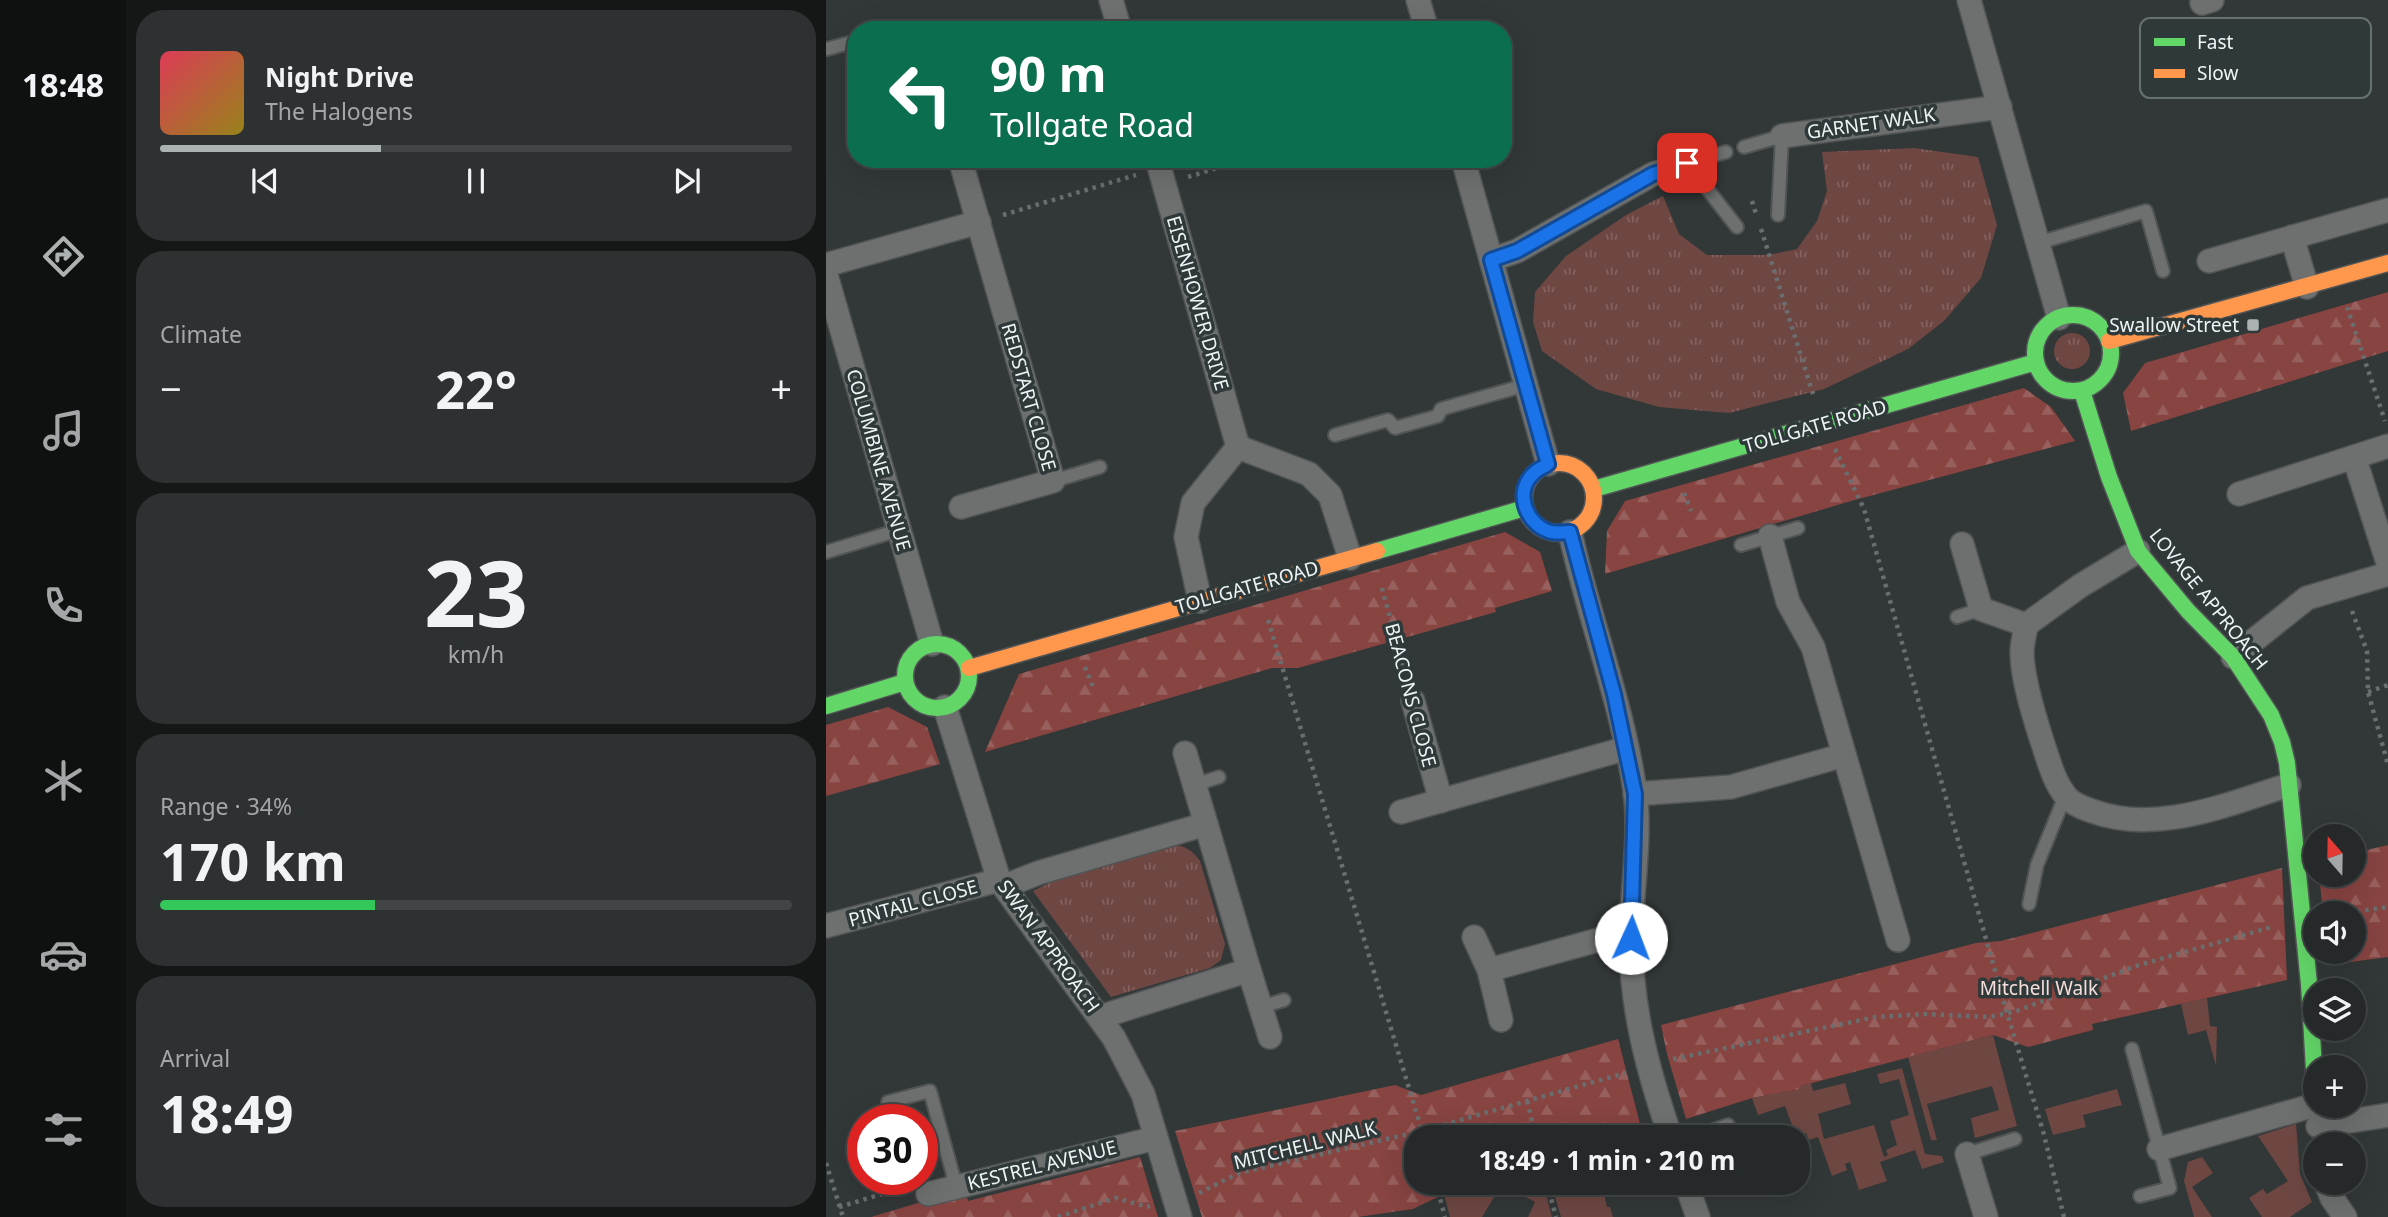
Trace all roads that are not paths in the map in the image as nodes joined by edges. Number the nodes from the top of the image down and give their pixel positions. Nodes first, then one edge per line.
1 (1111, 0) edge
2 (1418, 0) edge
3 (1969, 0) edge
4 (1117, 21) edge
5 (1424, 21) edge
6 (847, 44) edge
7 (828, 49) edge
8 (2000, 107) junction
9 (1782, 136) junction
10 (1744, 147) dead end
11 (1726, 152) dead end
12 (1687, 163) junction
13 (963, 168) edge
14 (1465, 168) edge
15 (1160, 170) edge
16 (2388, 210) edge
17 (1778, 215) dead end
18 (979, 222) junction
19 (1737, 227) dead end
20 (2292, 237) junction
21 (2038, 243) junction
22 (1491, 260) junction
23 (2209, 261) dead end
24 (2388, 262) edge
25 (826, 265) edge
26 (2163, 271) dead end
27 (826, 275) edge
28 (2307, 287) junction
29 (2059, 318) junction
30 (2109, 341) junction
31 (2036, 362) junction
32 (1526, 385) junction
33 (2082, 391) junction
34 (1335, 435) dead end
35 (2388, 446) edge
36 (1238, 447) junction
37 (2354, 457) junction
38 (1548, 464) junction
39 (1100, 467) dead end
40 (1053, 481) junction
41 (1594, 489) junction
42 (2239, 494) dead end
43 (961, 507) dead end
44 (1525, 508) junction
45 (1798, 528) dead end
46 (899, 530) junction
47 (1570, 532) junction
48 (1770, 536) junction
49 (1962, 544) dead end
50 (1741, 545) dead end
51 (2138, 551) junction
52 (826, 552) edge
53 (1350, 558) junction
54 (2388, 563) edge
55 (2388, 574) edge
56 (1200, 601) junction
57 (1981, 609) junction
58 (1957, 617) dead end
59 (2026, 625) junction
60 (932, 644) junction
61 (2233, 657) junction
62 (969, 668) junction
63 (905, 682) junction
64 (1413, 701) road end
65 (826, 706) edge
66 (946, 707) junction
67 (1627, 748) junction
68 (1185, 753) dead end
69 (1844, 755) junction
70 (1219, 777) dead end
71 (1194, 785) junction
72 (2289, 785) junction
73 (1635, 794) junction
74 (2065, 796) junction
75 (1441, 801) junction
76 (1401, 812) dead end
77 (1206, 824) junction
78 (1002, 883) junction
79 (2029, 904) dead end
80 (826, 926) edge
81 (1474, 937) dead end
82 (1631, 938) junction
83 (1898, 940) dead end
84 (1249, 970) junction
85 (1489, 970) junction
86 (1284, 1000) dead end
87 (1261, 1007) junction
88 (1100, 1017) junction
89 (1502, 1020) dead end
90 (1270, 1037) dead end
91 (2132, 1049) dead end
92 (2313, 1055) edge
93 (888, 1102) dead end
94 (2388, 1115) edge
95 (2317, 1120) edge
96 (1667, 1125) edge
97 (1156, 1138) junction
98 (2015, 1139) dead end
99 (2159, 1149) junction
100 (1967, 1154) joint
101 (956, 1186) junction
102 (938, 1191) edge
103 (1690, 1195) edge
104 (2331, 1195) edge
105 (2140, 1196) dead end
106 (1180, 1217) edge
107 (1698, 1217) edge
108 (1986, 1217) edge
109 (2345, 1217) edge

1 - 4 street
2 - 5 street
3 - 8 street
6 - 7 lane
8 - 9 street, GARNET WALK
8 - 21 street
9 - 10 lane, GARNET WALK
9 - 17 lane
11 - 12 lane
12 - 19 lane
12 - 22 street
13 - 18 street, REDSTART CLOSE
14 - 22 street
15 - 36 street, EISENHOWER DRIVE
16 - 20 street
18 - 25 street
18 - 40 street, REDSTART CLOSE
20 - 23 street
20 - 28 street
21 - 26 lane
21 - 29 street
22 - 32 street
24 - 28 street
27 - 46 street, COLUMBINE AVENUE
28 - 30 street
29 - 30 street
29 - 31 street
30 - 33 street
31 - 33 street
31 - 41 street, TOLLGATE ROAD
32 - 34 lane
32 - 38 street
33 - 51 street, LOVAGE APPROACH
35 - 37 street
36 - 53 street
36 - 56 street
37 - 42 street
37 - 54 street
38 - 41 street
38 - 44 street
39 - 40 lane
40 - 43 street, REDSTART CLOSE
41 - 47 street
44 - 47 street
44 - 53 street, TOLLGATE ROAD
45 - 48 lane
46 - 52 lane
46 - 60 street, COLUMBINE AVENUE
47 - 67 street
48 - 50 lane
48 - 69 street
49 - 57 street
51 - 59 street
51 - 61 street, LOVAGE APPROACH
53 - 56 street, TOLLGATE ROAD
55 - 61 street
56 - 62 street, TOLLGATE ROAD
57 - 58 lane
57 - 59 street
59 - 74 street
60 - 62 street
60 - 63 street
61 - 72 street, LOVAGE APPROACH
62 - 66 street
63 - 65 street
63 - 66 street
64 - 75 street, BEACONS CLOSE
66 - 78 street, SWAN APPROACH
67 - 73 street
67 - 75 street
68 - 71 street
69 - 73 street
69 - 83 street
70 - 71 lane
71 - 77 street
72 - 74 street
72 - 92 street, LOVAGE APPROACH
73 - 82 street
74 - 79 lane
75 - 76 street
77 - 78 street, PINTAIL CLOSE
77 - 84 street
78 - 80 street, PINTAIL CLOSE
78 - 88 street, SWAN APPROACH
81 - 85 street
82 - 85 street
82 - 96 street
84 - 87 street
84 - 88 street
85 - 89 street
86 - 87 lane
87 - 90 street
88 - 97 street, SWAN APPROACH
91 - 99 lane
93 - 101 lane
94 - 95 street
95 - 99 street
97 - 101 street, KESTREL AVENUE
97 - 106 street, SWAN APPROACH
98 - 100 lane
99 - 105 lane
100 - 108 street
101 - 102 street, KESTREL AVENUE
103 - 107 street
104 - 109 street

